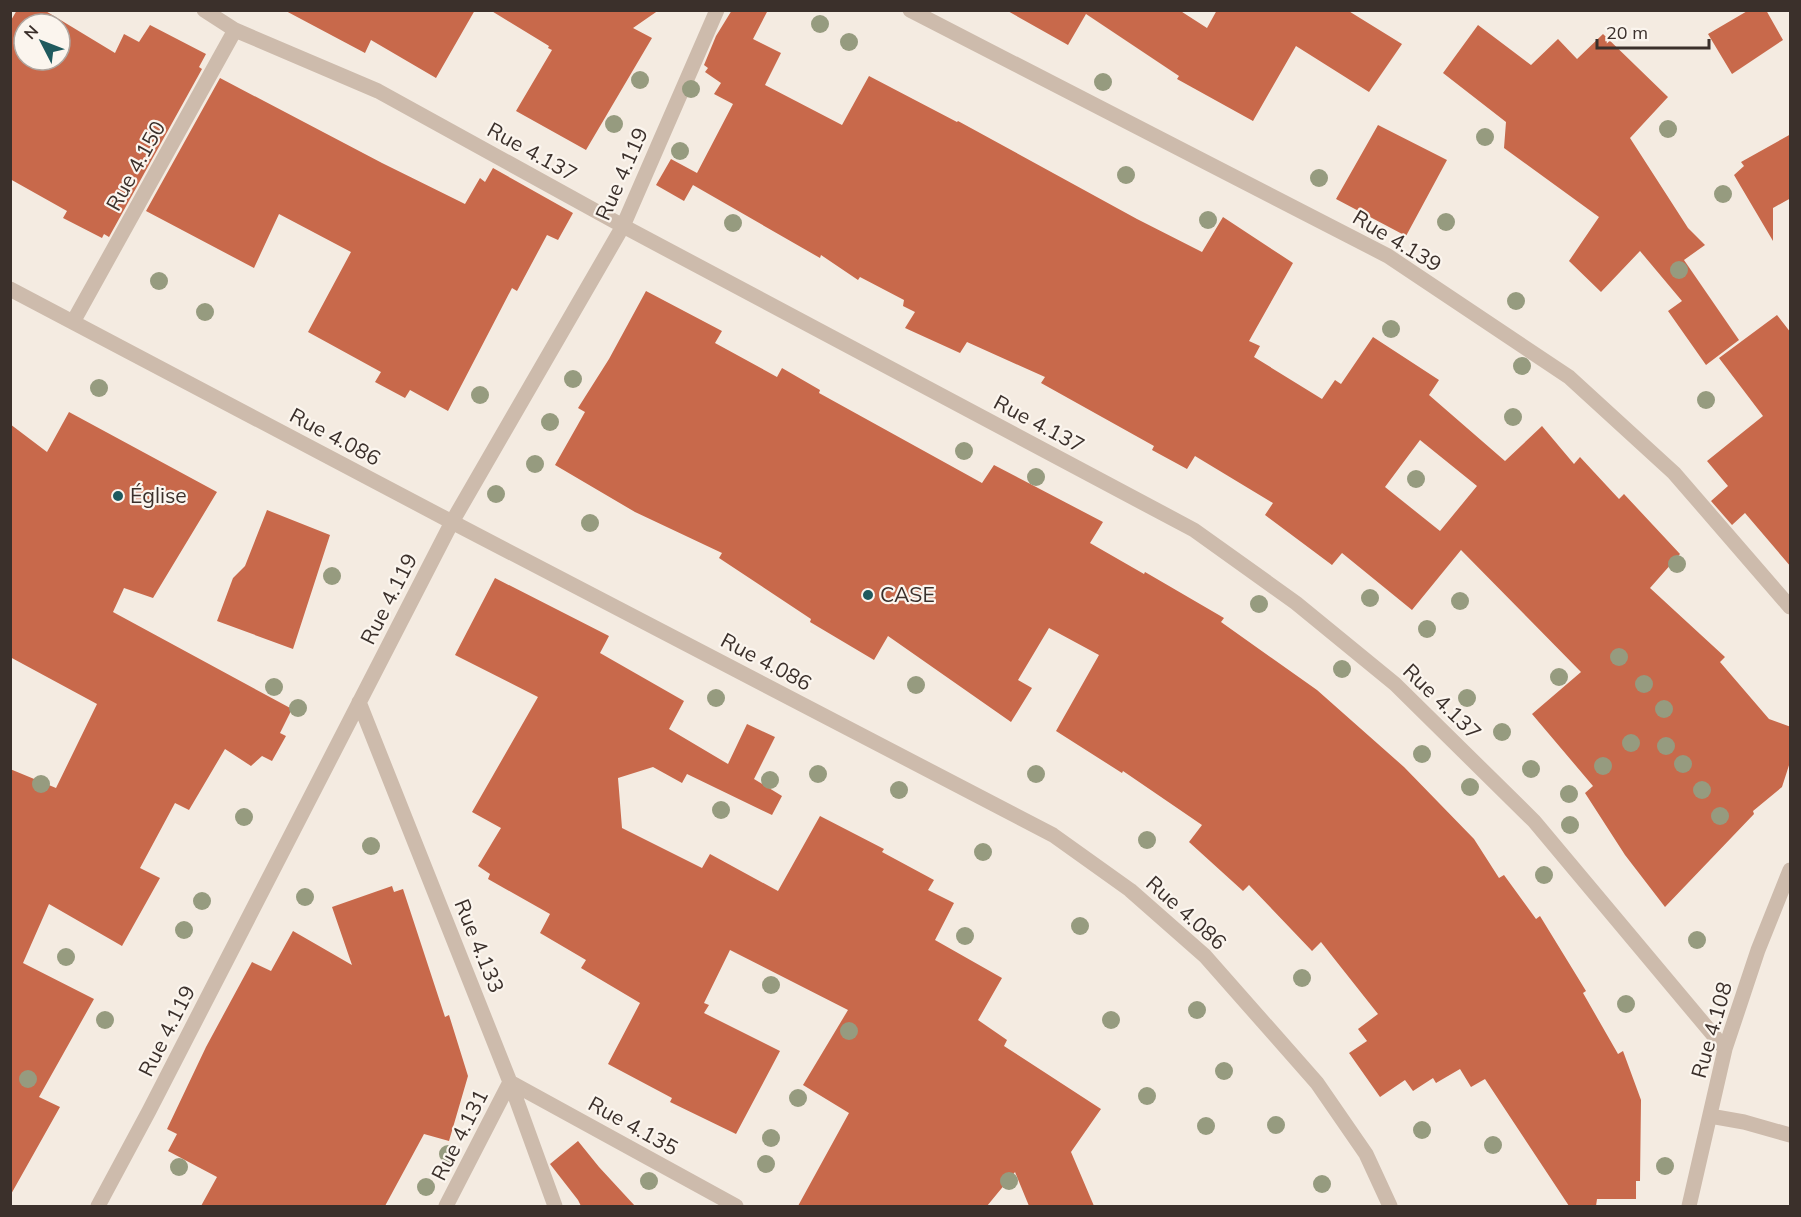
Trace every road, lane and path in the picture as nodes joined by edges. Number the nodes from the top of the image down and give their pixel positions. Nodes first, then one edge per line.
1 (204, 10) edge
2 (717, 10) edge
3 (910, 10) edge
4 (235, 30) junction
5 (623, 226) junction
6 (10, 289) edge
7 (73, 322) junction
8 (453, 522) junction
9 (1791, 608) edge
10 (359, 702) junction
11 (1791, 870) edge
12 (1725, 1049) junction
13 (510, 1082) junction
14 (1710, 1116) junction
15 (1791, 1135) edge
16 (98, 1206) edge
17 (446, 1206) edge
18 (555, 1206) edge
19 (736, 1206) edge
20 (1390, 1206) edge
21 (1689, 1206) edge

1 - 4 street, Rue 4.137
2 - 5 street, Rue 4.119
3 - 9 street, Rue 4.139
4 - 5 street, Rue 4.137
4 - 7 street, Rue 4.150
5 - 8 street, Rue 4.119
5 - 12 street, Rue 4.137
6 - 7 street, Rue 4.086
7 - 8 street, Rue 4.086
8 - 10 street, Rue 4.119
8 - 20 street, Rue 4.086
10 - 13 street, Rue 4.133
10 - 16 street, Rue 4.119
11 - 12 street, Rue 4.108
12 - 14 street, Rue 4.108
13 - 17 street, Rue 4.131
13 - 18 street, Rue 4.133
13 - 19 street, Rue 4.135
14 - 15 street
14 - 21 street, Rue 4.108

